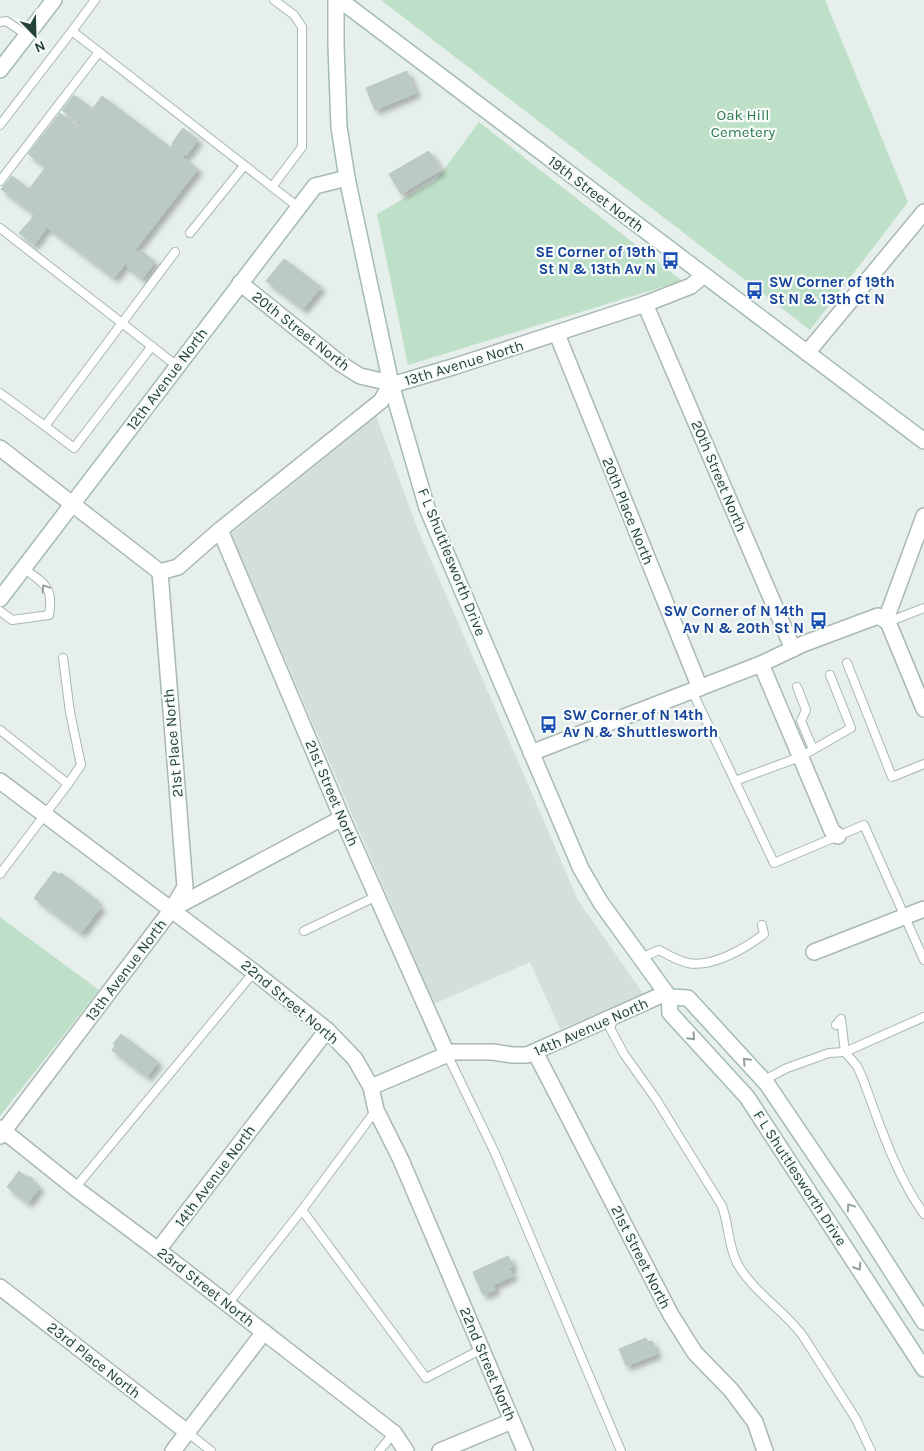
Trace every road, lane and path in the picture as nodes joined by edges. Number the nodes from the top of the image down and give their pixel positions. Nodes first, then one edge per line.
1 (54, 0) edge
2 (95, 0) edge
3 (274, 0) edge
4 (338, 0) edge
5 (0, 22) edge
6 (72, 31) junction
7 (27, 35) junction
8 (99, 52) junction
9 (0, 70) edge
10 (0, 125) edge
11 (244, 166) junction
12 (347, 178) junction
13 (0, 181) edge
14 (272, 187) junction
15 (298, 207) junction
16 (924, 212) edge
17 (0, 228) edge
18 (190, 233) dead end
19 (175, 252) dead end
20 (704, 275) junction
21 (240, 283) junction
22 (645, 304) junction
23 (122, 323) junction
24 (556, 334) junction
25 (152, 346) junction
26 (807, 353) junction
27 (177, 366) junction
28 (391, 384) junction
29 (0, 393) edge
30 (45, 426) junction
31 (924, 441) edge
32 (0, 448) edge
33 (72, 504) junction
34 (924, 516) edge
35 (220, 530) junction
36 (23, 568) junction
37 (160, 572) junction
38 (0, 599) edge
39 (924, 608) edge
40 (0, 611) edge
41 (888, 622) junction
42 (794, 649) junction
43 (63, 658) dead end
44 (848, 662) dead end
45 (761, 664) junction
46 (830, 676) dead end
47 (797, 687) dead end
48 (696, 689) junction
49 (924, 708) edge
50 (0, 730) edge
51 (530, 753) junction
52 (807, 753) junction
53 (924, 764) edge
54 (0, 781) edge
55 (735, 781) junction
56 (68, 784) junction
57 (45, 815) junction
58 (342, 818) junction
59 (838, 836) junction
60 (0, 874) edge
61 (377, 896) junction
62 (924, 908) edge
63 (172, 909) junction
64 (904, 917) junction
65 (762, 925) dead end
66 (304, 931) dead end
67 (814, 952) dead end
68 (642, 958) junction
69 (924, 960) edge
70 (254, 972) junction
71 (667, 995) junction
72 (615, 1016) junction
73 (924, 1017) edge
74 (836, 1025) dead end
75 (327, 1030) junction
76 (534, 1052) junction
77 (845, 1052) junction
78 (446, 1054) junction
79 (764, 1080) junction
80 (372, 1087) junction
81 (376, 1110) junction
82 (1, 1132) edge
83 (75, 1188) junction
84 (302, 1210) junction
85 (924, 1214) edge
86 (158, 1250) junction
87 (0, 1287) edge
88 (228, 1304) junction
89 (924, 1322) edge
90 (264, 1332) junction
91 (482, 1349) junction
92 (920, 1353) edge
93 (924, 1368) edge
94 (512, 1421) junction
95 (187, 1432) junction
96 (394, 1433) junction
97 (466, 1445) edge
98 (173, 1451) edge
99 (211, 1451) edge
100 (379, 1451) edge
101 (406, 1451) edge
102 (440, 1451) edge
103 (525, 1451) edge
104 (622, 1451) edge
105 (765, 1451) edge
106 (871, 1451) edge

1 - 7 street
2 - 6 lane
3 - 14 lane
4 - 12 street, F L Shuttlesworth Drive
4 - 20 street, 19th Street North
5 - 7 lane
6 - 8 lane
6 - 10 lane
7 - 9 street
8 - 11 lane
8 - 13 lane
11 - 14 lane
11 - 18 lane
12 - 15 street, 12th Avenue North
12 - 28 street, F L Shuttlesworth Drive
14 - 15 lane
15 - 21 street, 12th Avenue North
16 - 26 street
17 - 23 lane
19 - 23 lane
20 - 22 street, 13th Avenue North
20 - 26 street, 19th Street North
21 - 27 street, 12th Avenue North
21 - 28 street, 20th Street North
22 - 24 street, 13th Avenue North
22 - 42 street, 20th Street North
23 - 25 lane
23 - 30 lane
24 - 28 street, 13th Avenue North
24 - 48 street, 20th Place North
25 - 27 lane
25 - 30 lane
26 - 31 street, 19th Street North
27 - 33 street, 12th Avenue North
28 - 35 street, 13th Avenue North
28 - 51 street, F L Shuttlesworth Drive
29 - 30 lane
32 - 33 street
33 - 36 street, 12th Avenue North
33 - 37 street
34 - 41 street
35 - 37 street, 13th Avenue North
35 - 58 street, 21st Street North
36 - 38 street, 12th Avenue North
40 -> 36 lane
37 - 63 street, 21st Place North
39 - 41 lane
41 - 42 street
41 - 49 street
42 - 45 street
43 - 56 lane
44 - 53 lane
45 - 48 street
45 - 52 street
46 - 52 lane
47 - 52 lane
48 - 51 street
48 - 55 lane
50 - 56 lane
51 - 68 street, F L Shuttlesworth Drive
52 - 55 lane
52 - 59 street
54 - 57 street, 22nd Street North
55 - 59 lane
56 - 57 lane
57 - 60 lane
57 - 63 street, 22nd Street North
58 - 61 street, 21st Street North
58 - 63 street, 13th Avenue North
59 - 64 lane
61 - 66 lane
61 - 78 street, 21st Street North
62 - 64 street
63 - 70 street, 22nd Street North
63 - 82 street, 13th Avenue North
64 - 67 street
64 - 69 lane
65 - 68 lane
68 - 71 street, F L Shuttlesworth Drive
70 - 75 street, 22nd Street North
70 - 83 lane
71 - 72 street, 14th Avenue North
79 -> 71 street, F L Shuttlesworth Drive
71 -> 92 street, F L Shuttlesworth Drive
72 - 76 street, 14th Avenue North
72 - 106 lane
73 - 77 lane
74 - 77 lane
75 - 80 street, 22nd Street North
75 - 86 street, 14th Avenue North
76 - 78 street, 14th Avenue North
76 - 105 street, 21st Street North
77 - 79 lane
77 - 85 lane
78 - 80 street, 14th Avenue North
78 - 104 lane
89 -> 79 street, F L Shuttlesworth Drive
80 - 81 street, 22nd Street North
81 - 84 lane
81 - 91 street, 22nd Street North
82 - 83 street, 23rd Street North
83 - 86 street, 23rd Street North
84 - 88 lane
84 - 91 lane
86 - 88 street, 23rd Street North
87 - 95 street, 23rd Place North
88 - 90 street, 23rd Street North
90 - 95 street
90 - 96 street, 23rd Street North
91 - 94 street, 22nd Street North
92 - 93 street, F L Shuttlesworth Drive
94 - 97 street
94 - 103 street, 22nd Street North
95 - 98 street
95 - 99 lane
96 - 100 lane
96 - 101 street, 23rd Street North
97 - 102 street

